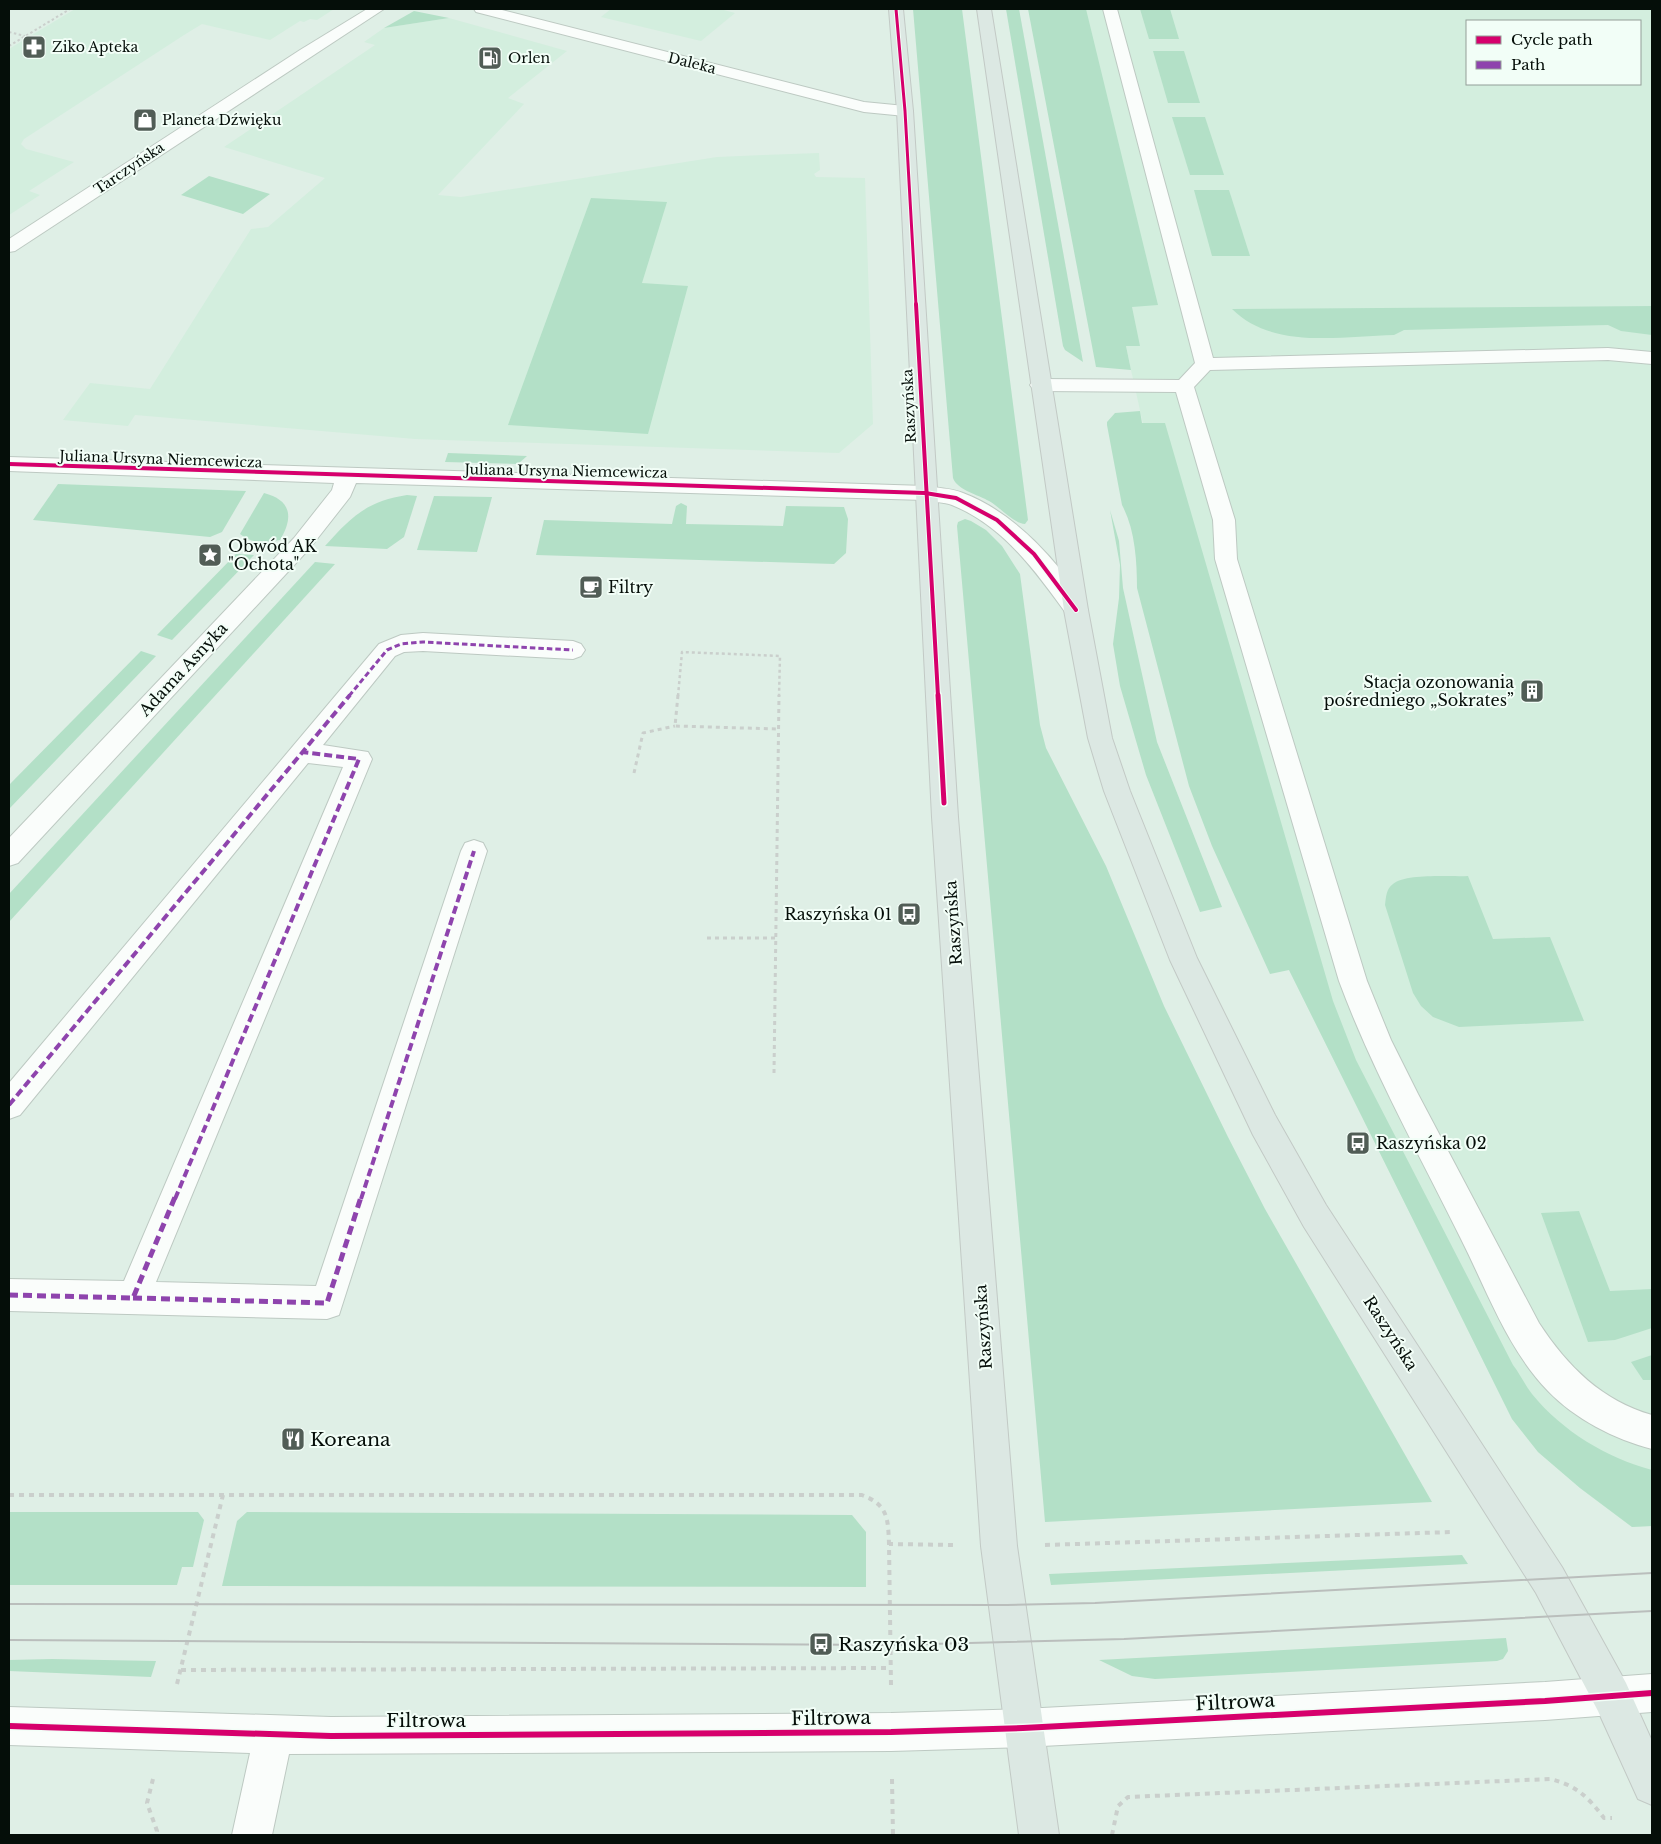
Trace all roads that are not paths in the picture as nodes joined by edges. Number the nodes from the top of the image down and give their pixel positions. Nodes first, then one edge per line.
1 (377, 9) edge
2 (481, 9) edge
3 (896, 9) edge
4 (984, 9) edge
5 (1110, 9) edge
6 (905, 111) junction
7 (9, 247) edge
8 (1652, 358) edge
9 (1205, 364) junction
10 (1040, 385) junction
11 (1184, 386) junction
12 (9, 464) edge
13 (347, 476) junction
14 (925, 493) junction
15 (1076, 610) junction
16 (573, 650) dead end
17 (302, 752) junction
18 (474, 851) dead end
19 (9, 855) edge
20 (9, 1105) edge
21 (9, 1295) edge
22 (133, 1298) junction
23 (1652, 1432) edge
24 (1652, 1693) edge
25 (1612, 1697) junction
26 (9, 1726) edge
27 (1023, 1728) junction
28 (274, 1734) junction
29 (1652, 1785) edge
30 (252, 1835) edge
31 (1039, 1835) edge

1 - 7 street, Tarczyńska
2 - 6 street, Daleka
3 - 6 main road, Raszyńska
4 - 10 main road, Raszyńska
5 - 9 street
6 - 14 main road, Raszyńska
8 - 9 street
9 - 11 street
10 - 11 street
10 - 15 main road, Raszyńska
11 - 23 street
12 - 13 street, Juliana Ursyna Niemcewicza
13 - 14 street, Juliana Ursyna Niemcewicza
13 - 19 street, Adama Asnyka
14 - 15 street, Juliana Ursyna Niemcewicza
14 - 27 main road, Raszyńska
15 - 25 main road, Raszyńska
16 - 17 street
17 - 20 street
17 - 22 street
18 - 22 street
21 - 22 street
24 - 25 street, Filtrowa
25 - 27 street, Filtrowa
25 - 29 main road, Raszyńska
26 - 28 street, Filtrowa
27 - 28 street, Filtrowa
27 - 31 main road, Raszyńska
28 - 30 street

